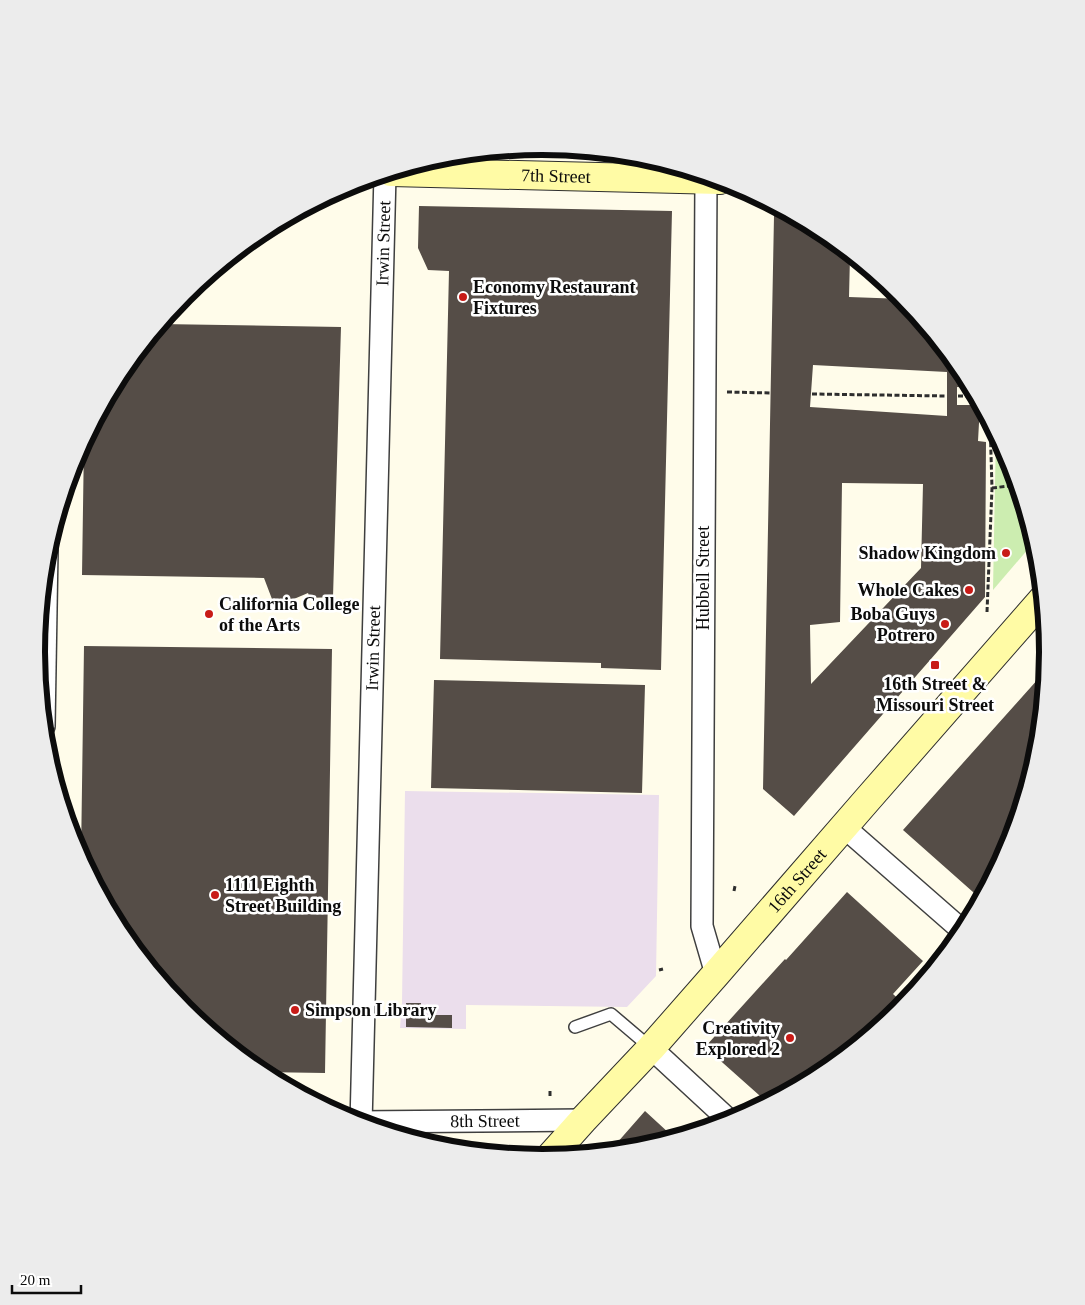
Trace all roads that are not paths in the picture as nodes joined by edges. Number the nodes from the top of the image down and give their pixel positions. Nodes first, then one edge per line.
1 (412, 173) edge
2 (386, 180) edge
3 (697, 180) edge
4 (713, 185) edge
5 (1038, 609) edge
6 (46, 634) edge
7 (45, 658) edge
8 (844, 827) junction
9 (958, 926) edge
10 (716, 974) junction
11 (575, 1027) dead end
12 (651, 1048) junction
13 (360, 1115) edge
14 (724, 1115) edge
15 (583, 1120) junction
16 (380, 1123) edge
17 (557, 1150) edge

1 - 3 main road, 7th Street
2 - 13 street, Irwin Street
4 - 10 street, Hubbell Street
5 - 8 main road, 16th Street
6 - 7 street
8 - 9 street
8 - 10 main road, 16th Street
10 - 12 main road, 16th Street
11 - 12 lane
12 - 14 street
12 - 15 main road, 16th Street
15 - 16 street, 8th Street
15 - 17 main road, 16th Street

